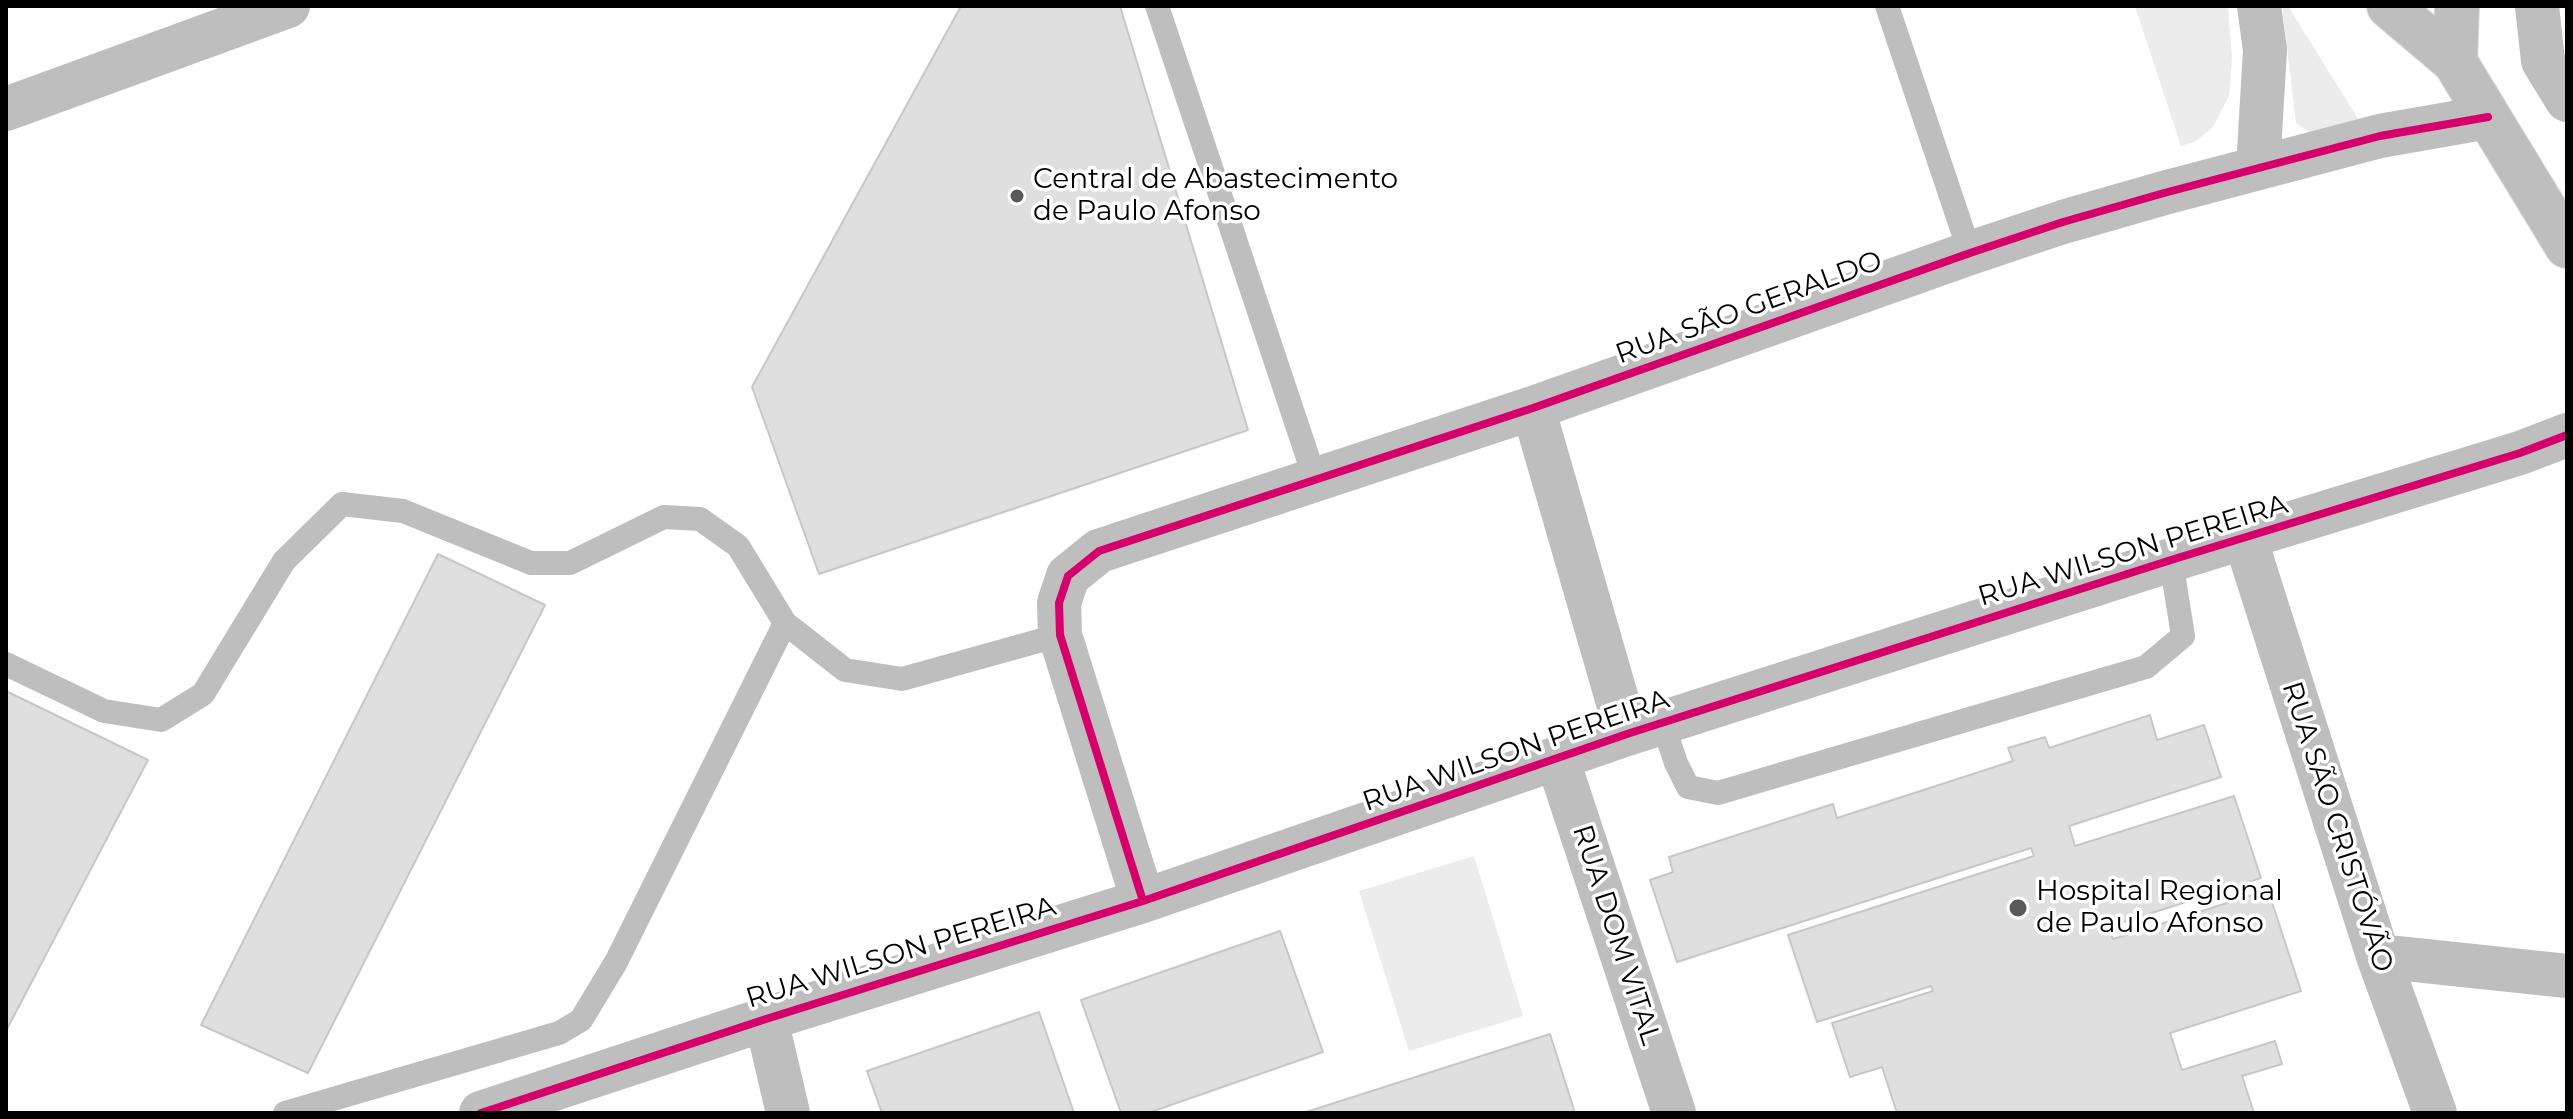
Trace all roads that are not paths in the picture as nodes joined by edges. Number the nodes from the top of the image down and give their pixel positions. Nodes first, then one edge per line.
1 (1157, 6) edge
2 (1887, 6) edge
3 (2259, 6) edge
4 (2389, 6) edge
5 (2457, 6) edge
6 (2538, 7) edge
7 (271, 9) edge
8 (2455, 62) junction
9 (2567, 100) edge
10 (6, 109) edge
11 (2488, 117) junction
12 (2258, 168) junction
13 (2567, 246) edge
14 (1970, 253) junction
15 (1533, 408) junction
16 (2567, 435) edge
17 (1315, 479) junction
18 (2245, 538) junction
19 (2171, 560) junction
20 (1060, 619) junction
21 (785, 623) junction
22 (6, 664) edge
23 (1645, 729) junction
24 (1557, 758) junction
25 (1143, 901) junction
26 (2378, 956) junction
27 (2567, 976) edge
28 (766, 1019) junction
29 (285, 1113) edge
30 (481, 1113) edge
31 (788, 1113) edge
32 (1674, 1113) edge
33 (2435, 1113) edge

1 - 17 lane
2 - 14 lane
3 - 12 street
4 - 8 street
5 - 8 street
6 - 9 street
7 - 10 street
8 - 11 street
11 - 12 street, RUA SÃO GERALDO
11 - 13 street
12 - 14 street, RUA SÃO GERALDO
14 - 15 street, RUA SÃO GERALDO
15 - 17 street, RUA SÃO GERALDO
15 - 23 street
16 - 18 street, RUA WILSON PEREIRA
17 - 20 street, RUA SÃO GERALDO
18 - 19 street, RUA WILSON PEREIRA
18 - 26 street, RUA SÃO CRISTÓVÃO
19 - 23 street, RUA WILSON PEREIRA
19 - 23 lane
20 - 21 lane
20 - 25 street
21 - 22 lane
21 - 29 lane
23 - 24 street, RUA WILSON PEREIRA
24 - 25 street, RUA WILSON PEREIRA
24 - 32 street, RUA DOM VITAL
25 - 28 street, RUA WILSON PEREIRA
26 - 27 street
26 - 33 street, RUA SÃO CRISTÓVÃO
28 - 30 street, RUA WILSON PEREIRA
28 - 31 street

